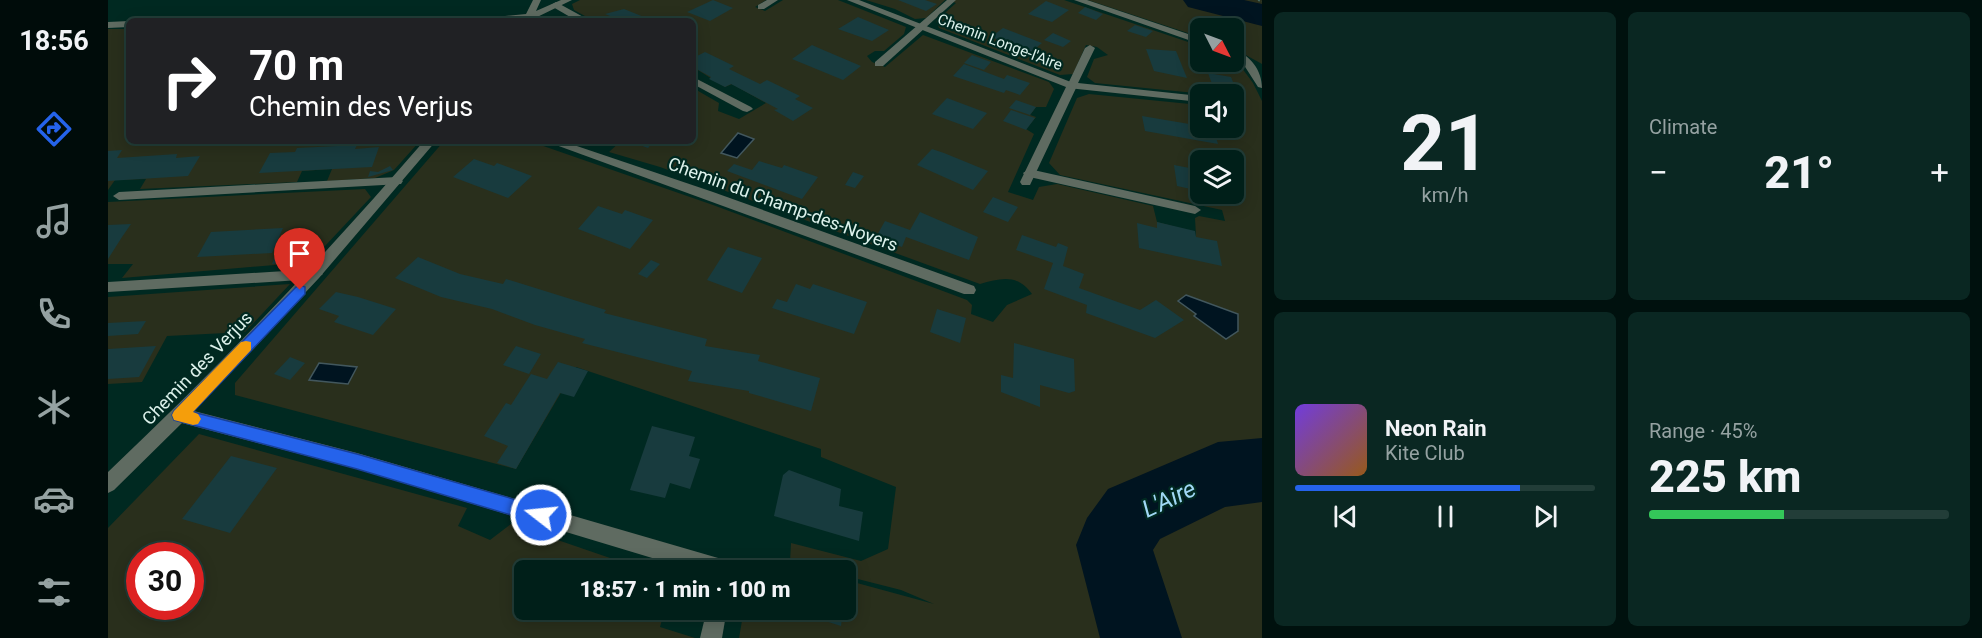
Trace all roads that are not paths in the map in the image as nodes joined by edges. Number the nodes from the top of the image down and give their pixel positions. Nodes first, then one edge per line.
1 (537, 0) edge
2 (568, 0) edge
3 (774, 0) edge
4 (850, 0) edge
5 (952, 0) edge
6 (1078, 0) edge
7 (556, 5) junction
8 (761, 7) dead end
9 (527, 18) edge
10 (579, 18) edge
11 (126, 24) edge
12 (108, 25) edge
13 (922, 27) junction
14 (1190, 38) edge
15 (1090, 48) dead end
16 (1244, 59) edge
17 (879, 64) dead end
18 (696, 82) edge
19 (1262, 85) edge
20 (1072, 86) junction
21 (1190, 98) edge
22 (747, 109) dead end
23 (428, 144) edge
24 (560, 144) edge
25 (397, 181) junction
26 (119, 196) dead end
27 (1195, 210) dead end
28 (316, 274) junction
29 (108, 287) edge
30 (969, 290) dead end
31 (180, 415) junction
32 (108, 484) edge
33 (691, 560) edge
34 (715, 620) edge
35 (711, 638) edge

1 - 9 street
2 - 7 street
3 - 8 street
4 - 13 street, Chemin Longe-l'Aire
5 - 13 street
6 - 14 street
7 - 9 street
7 - 10 street
11 - 12 street
13 - 17 street
13 - 20 street, Chemin Longe-l'Aire
15 - 20 street
16 - 19 street
18 - 22 street
20 - 21 street
20 - 27 street, Chemin Longe-l'Aire
23 - 25 street, Chemin des Verjus
24 - 30 street, Chemin du Champ-des-Noyers
25 - 26 street
25 - 28 street, Chemin des Verjus
28 - 29 street
28 - 31 street, Chemin des Verjus
31 - 32 street, Chemin des Verjus
31 - 33 street
34 - 35 street

